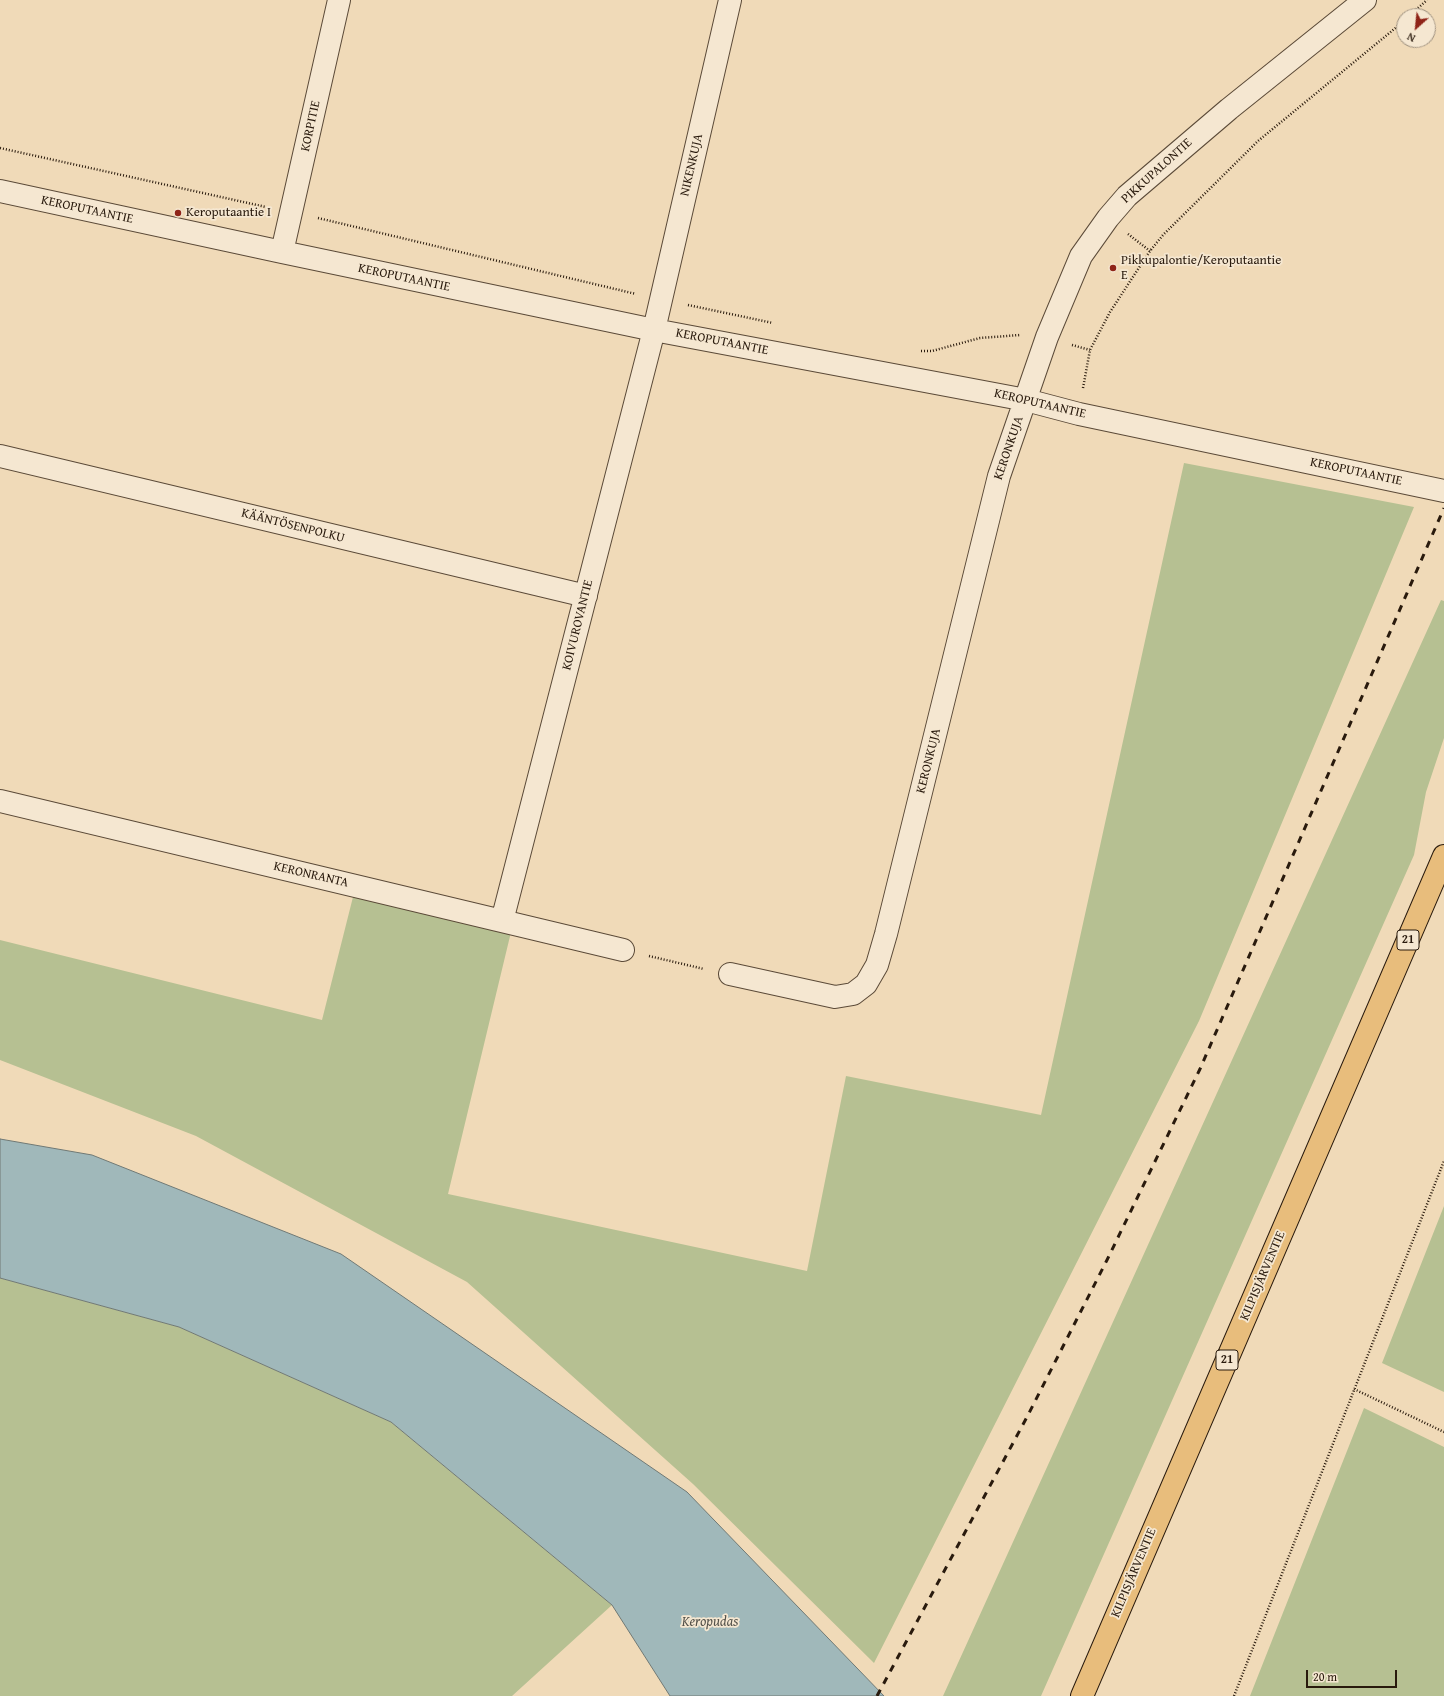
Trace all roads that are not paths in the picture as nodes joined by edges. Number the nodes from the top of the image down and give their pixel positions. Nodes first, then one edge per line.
1 (339, 0) edge
2 (730, 0) edge
3 (1365, 0) edge
4 (0, 191) edge
5 (282, 252) junction
6 (654, 330) junction
7 (1026, 400) junction
8 (0, 456) edge
9 (1444, 491) edge
10 (586, 596) junction
11 (0, 800) edge
12 (1444, 856) edge
13 (502, 921) junction
14 (623, 950) road end
15 (730, 974) road end
16 (1082, 1696) edge

1 - 5 street, KORPITIE
2 - 6 street, NIKENKUJA
3 - 7 street, PIKKUPALONTIE
4 - 5 street, KEROPUTAANTIE
5 - 6 street, KEROPUTAANTIE
6 - 7 street, KEROPUTAANTIE
6 - 10 street, KOIVUROVANTIE
7 - 9 street, KEROPUTAANTIE
7 - 15 street, KERONKUJA
8 - 10 street, KÄÄNTÖSENPOLKU
10 - 13 street, KOIVUROVANTIE
11 - 13 street, KERONRANTA
12 - 16 highway, KILPISJÄRVENTIE / 21
13 - 14 street, KERONRANTA

